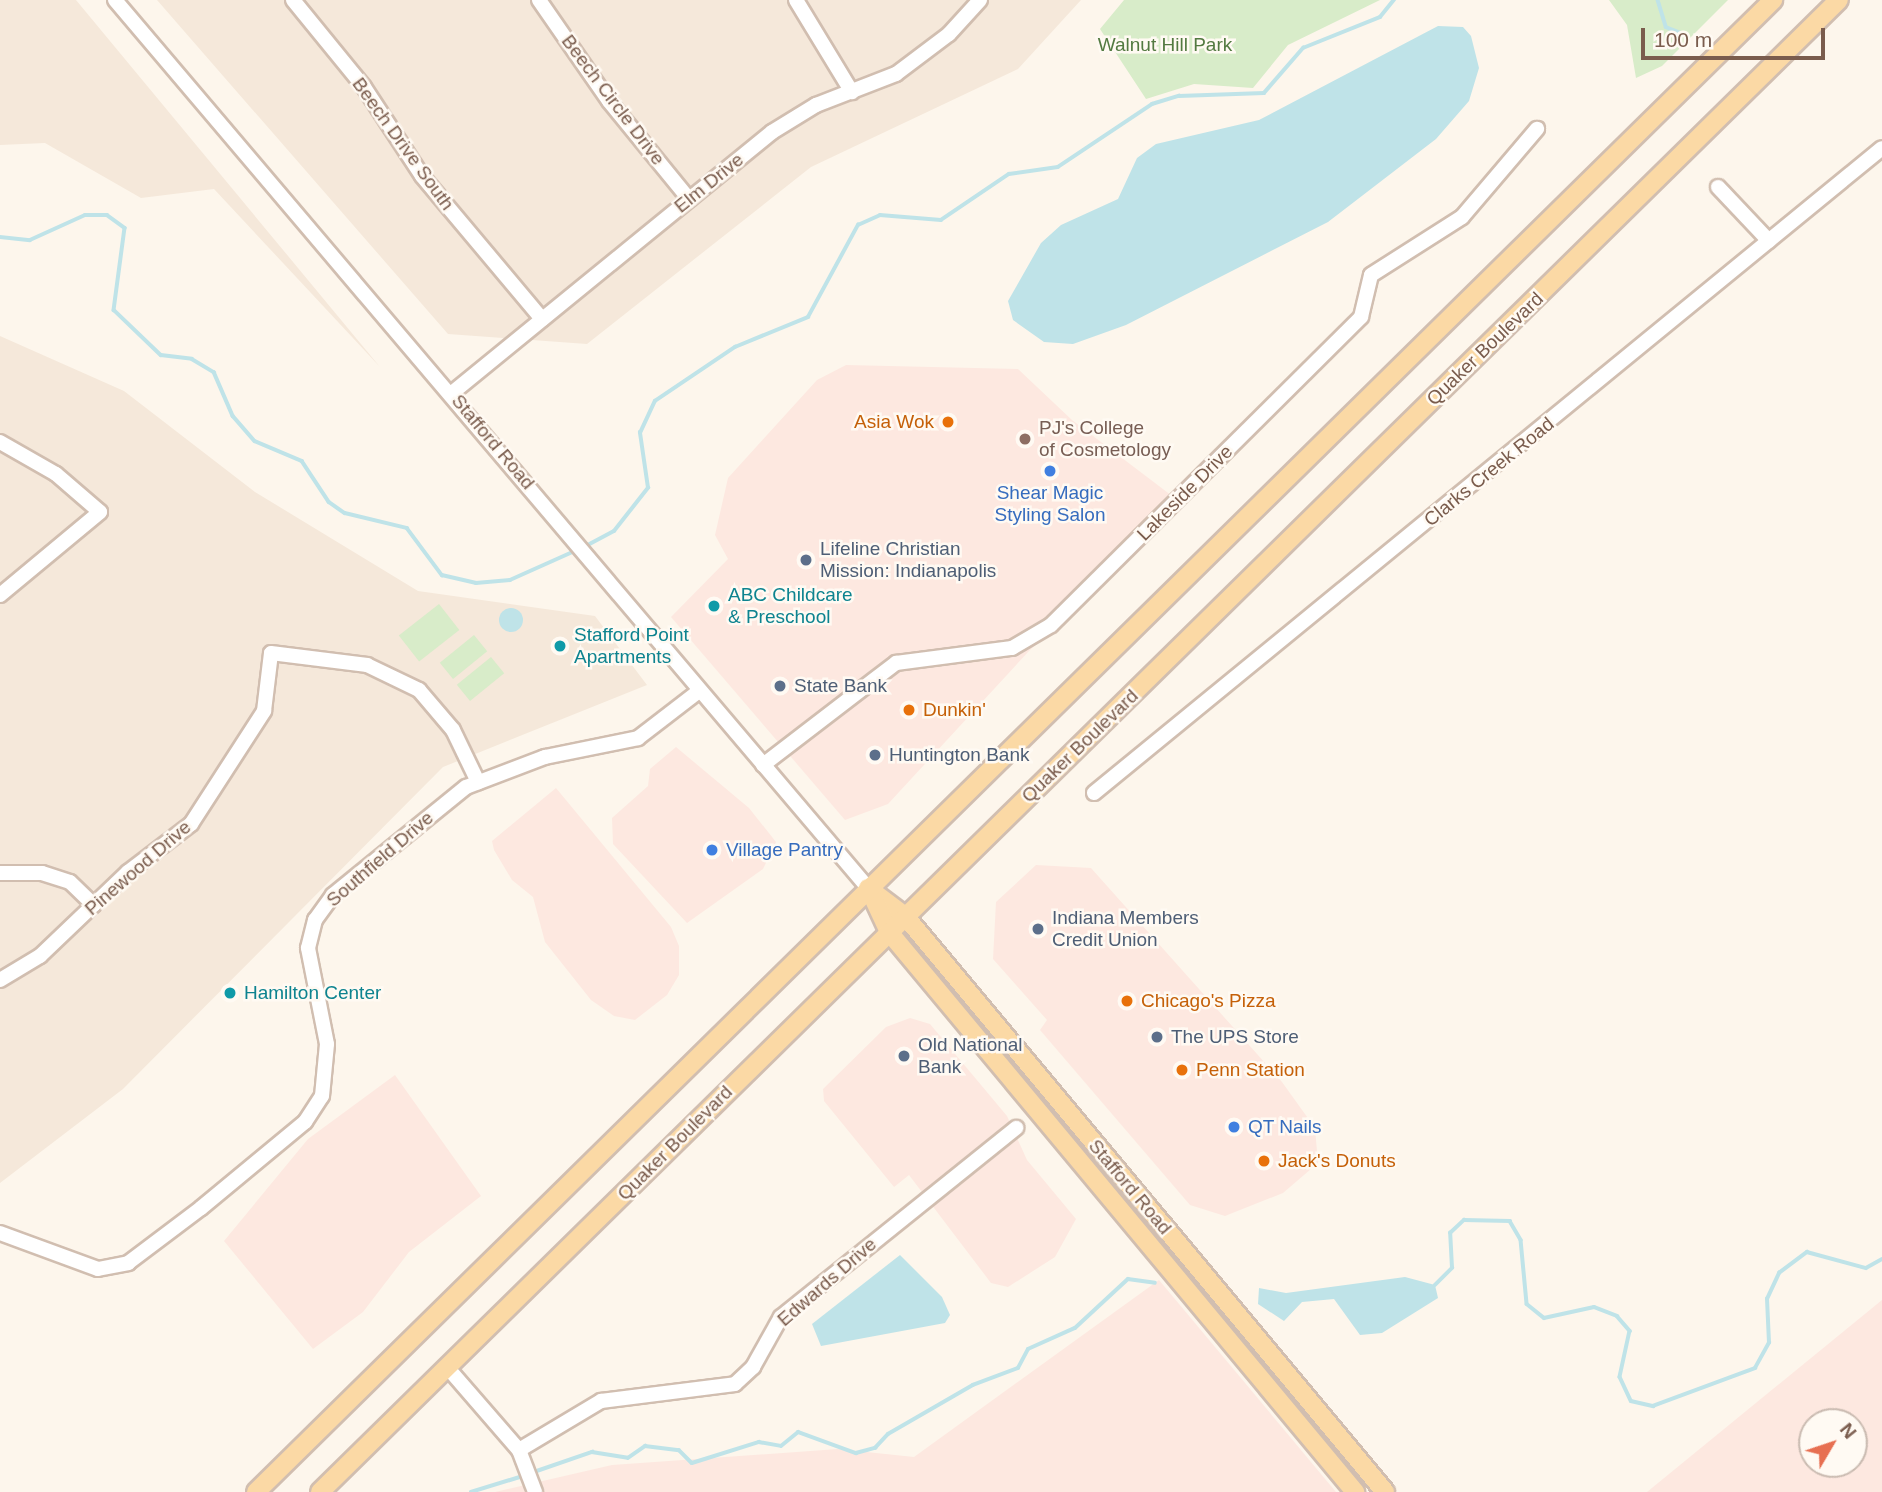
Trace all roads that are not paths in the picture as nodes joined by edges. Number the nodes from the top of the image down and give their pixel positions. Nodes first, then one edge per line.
1 (115, 0) edge
2 (293, 0) edge
3 (539, 0) edge
4 (796, 0) edge
5 (980, 0) edge
6 (1773, 0) edge
7 (1839, 0) edge
8 (852, 92) junction
9 (1536, 128) dead end
10 (1882, 148) edge
11 (1718, 187) dead end
12 (689, 199) junction
13 (1769, 241) junction
14 (542, 319) junction
15 (452, 393) junction
16 (0, 442) edge
17 (0, 595) edge
18 (699, 691) junction
19 (763, 765) junction
20 (478, 782) junction
21 (1094, 793) dead end
22 (0, 873) edge
23 (868, 888) junction
24 (94, 905) junction
25 (905, 916) junction
26 (889, 932) junction
27 (0, 980) edge
28 (1016, 1128) dead end
29 (0, 1233) edge
30 (447, 1367) junction
31 (522, 1454) junction
32 (256, 1492) edge
33 (320, 1492) edge
34 (535, 1492) edge
35 (1354, 1492) edge
36 (1385, 1492) edge

1 - 15 street, Stafford Road
2 - 14 street, Beech Drive South
3 - 12 street, Beech Circle Drive
4 - 8 street
5 - 8 street, Elm Drive
6 - 23 main road
7 - 25 main road, Quaker Boulevard
8 - 12 street, Elm Drive
9 - 19 street, Lakeside Drive
10 - 13 street, Clarks Creek Road
11 - 13 street
12 - 14 street, Elm Drive
13 - 21 street, Clarks Creek Road
14 - 15 street, Elm Drive
15 - 18 street, Stafford Road
16 - 17 street
18 - 19 street, Stafford Road
18 - 20 street, Southfield Drive
19 - 23 street, Stafford Road
20 - 24 street, Pinewood Drive
20 - 29 street, Southfield Drive
22 - 24 street
23 - 25 main road, Stafford Road
23 - 26 main road, Stafford Road
23 - 32 main road
24 - 27 street, Pinewood Drive
25 - 26 main road, Quaker Boulevard
25 - 36 main road, Stafford Road
26 - 30 main road, Quaker Boulevard
26 - 35 main road, Stafford Road
28 - 31 street, Edwards Drive
30 - 31 street
30 - 33 main road, Quaker Boulevard
31 - 34 street

